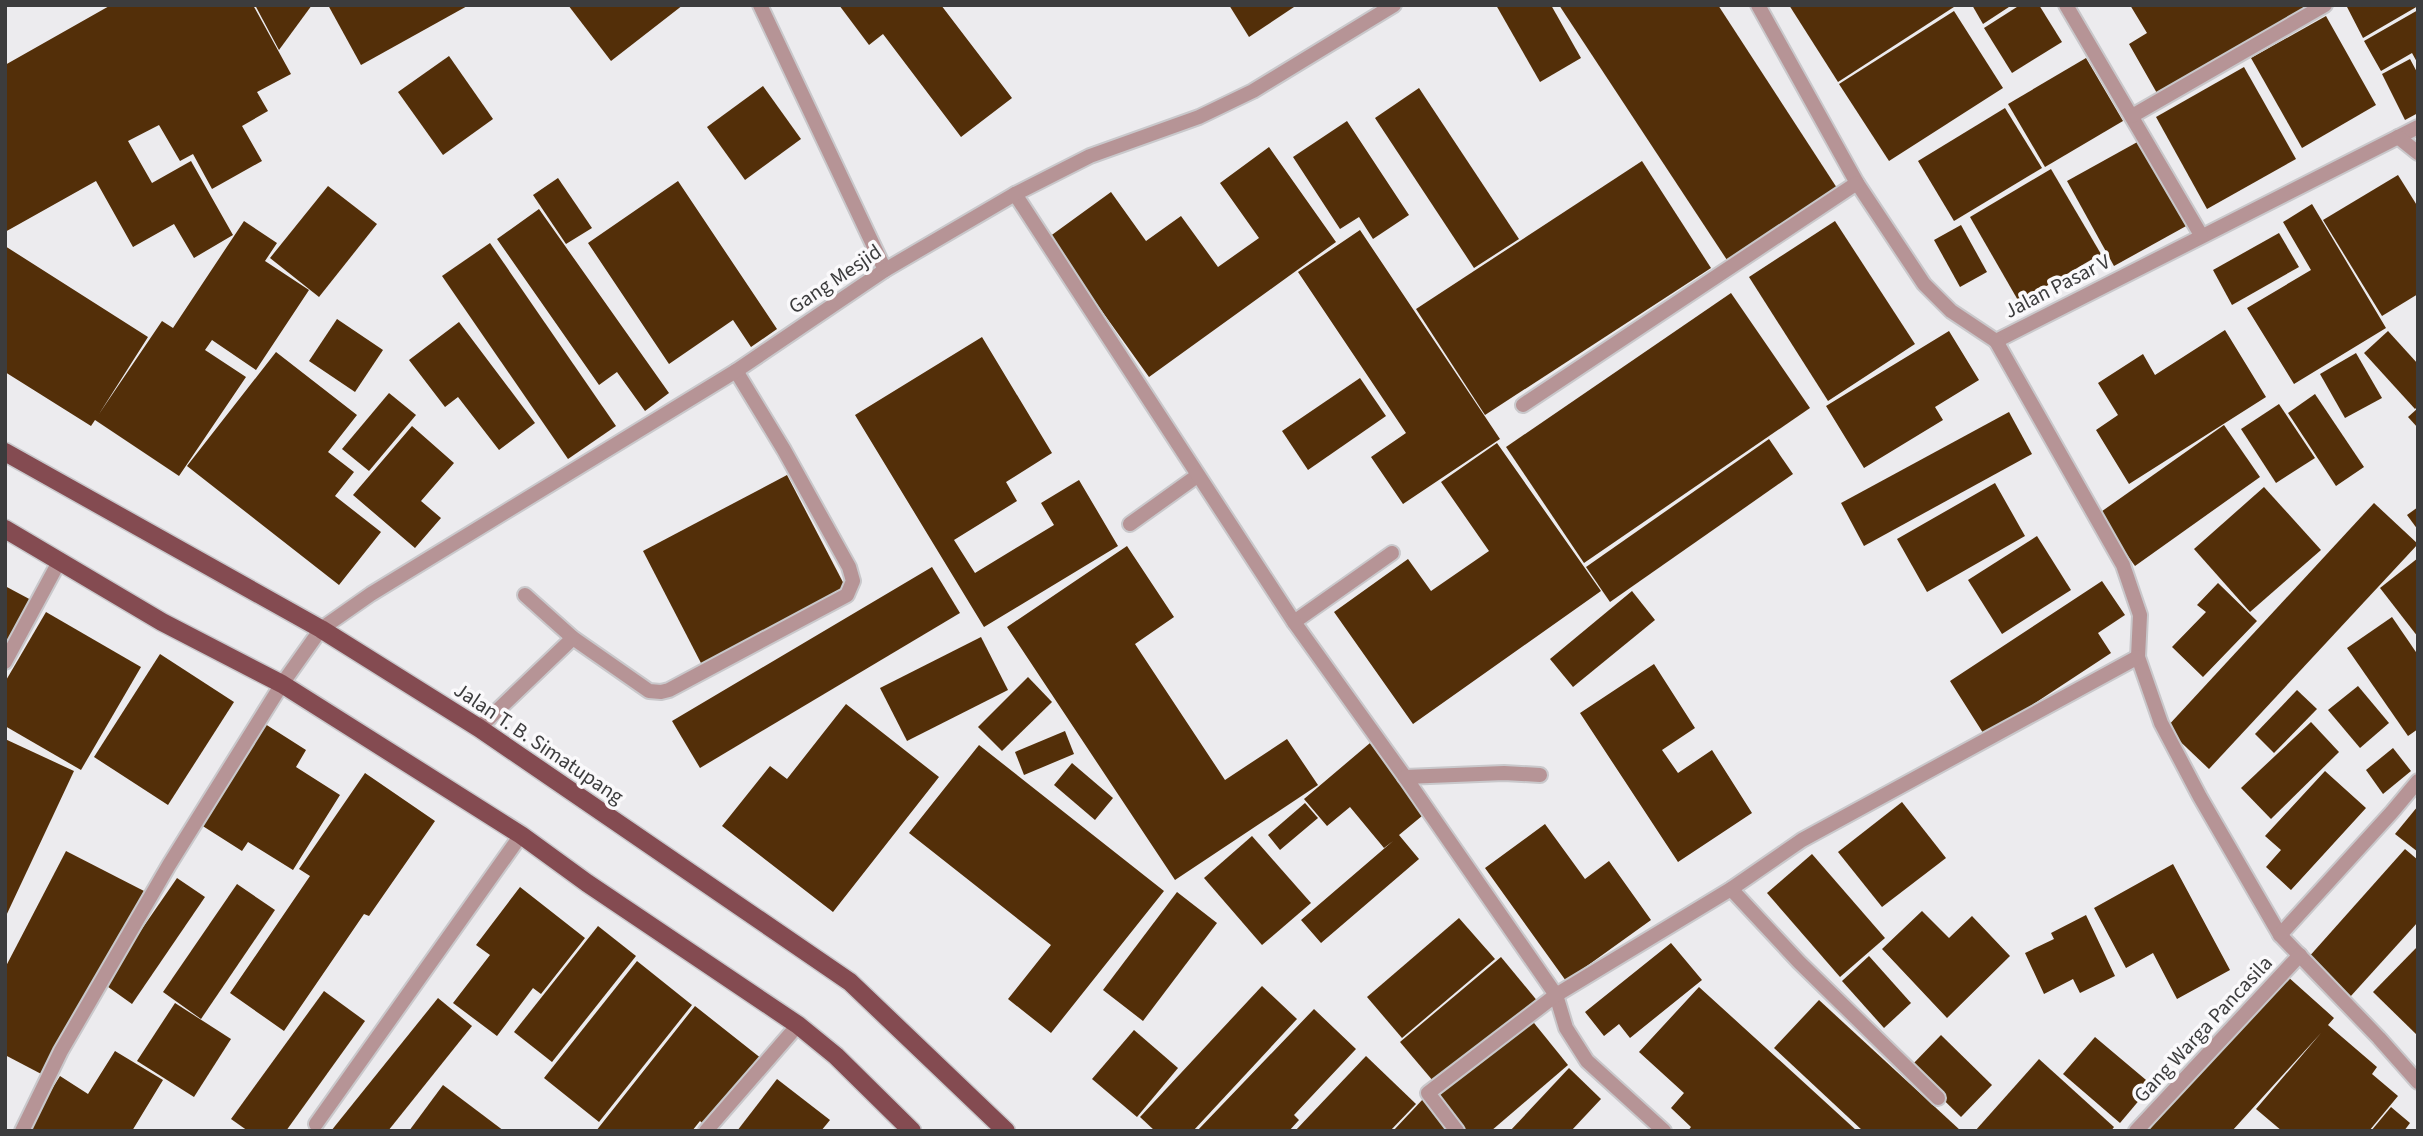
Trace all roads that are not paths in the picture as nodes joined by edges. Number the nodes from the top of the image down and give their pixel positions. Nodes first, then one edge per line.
1 (760, 5) edge
2 (1394, 5) edge
3 (1758, 5) edge
4 (2066, 5) edge
5 (2325, 5) edge
6 (2132, 116) junction
7 (2418, 127) edge
8 (2398, 137) junction
9 (2418, 153) edge
10 (1857, 183) junction
11 (1015, 194) junction
12 (2201, 235) junction
13 (885, 270) junction
14 (1996, 341) junction
15 (736, 371) junction
16 (1523, 405) dead end
17 (5, 452) edge
18 (1197, 475) junction
19 (1130, 524) dead end
20 (5, 529) edge
21 (1392, 553) dead end
22 (60, 560) junction
23 (525, 595) dead end
24 (1294, 622) junction
25 (321, 629) junction
26 (573, 638) junction
27 (2138, 657) junction
28 (5, 662) edge
29 (282, 684) junction
30 (479, 728) junction
31 (1540, 775) dead end
32 (1405, 777) junction
33 (2418, 781) edge
34 (522, 835) junction
35 (1731, 889) junction
36 (2280, 934) junction
37 (2300, 955) junction
38 (1556, 995) junction
39 (798, 1026) junction
40 (2418, 1082) edge
41 (1938, 1098) dead end
42 (316, 1124) dead end
43 (22, 1131) edge
44 (706, 1131) edge
45 (912, 1131) edge
46 (1006, 1131) edge
47 (1457, 1131) edge
48 (1664, 1131) edge
49 (2136, 1131) edge

1 - 13 street
2 - 11 street, Gang Mesjid
3 - 10 street, Jalan Pasar V
4 - 6 street
5 - 6 street
6 - 12 street
7 - 8 street, Jalan Pasar V
8 - 9 street
8 - 12 street, Jalan Pasar V
10 - 14 street, Jalan Pasar V
10 - 16 street
11 - 13 street, Gang Mesjid
11 - 18 street
12 - 14 street, Jalan Pasar V
13 - 15 street, Gang Mesjid
14 - 27 street
15 - 25 street, Gang Mesjid
15 - 26 street
17 - 25 main road, Jalan T. B. Simatupang
18 - 19 street
18 - 24 street
20 - 22 main road
21 - 24 street
22 - 28 street
22 - 29 main road
23 - 26 street
24 - 32 street
25 - 29 street, Gang Mesjid
25 - 30 main road, Jalan T. B. Simatupang
26 - 30 street
27 - 35 street
27 - 36 street
29 - 34 main road
29 - 43 street, Gang Mesjid
30 - 46 main road, Jalan T. B. Simatupang
31 - 32 street
32 - 38 street
33 - 36 street
34 - 39 main road
34 - 42 street
35 - 38 street
35 - 41 street
36 - 37 street
37 - 40 street
37 - 49 street, Gang Warga Pancasila
38 - 47 street
38 - 48 street
39 - 44 street
39 - 45 main road

